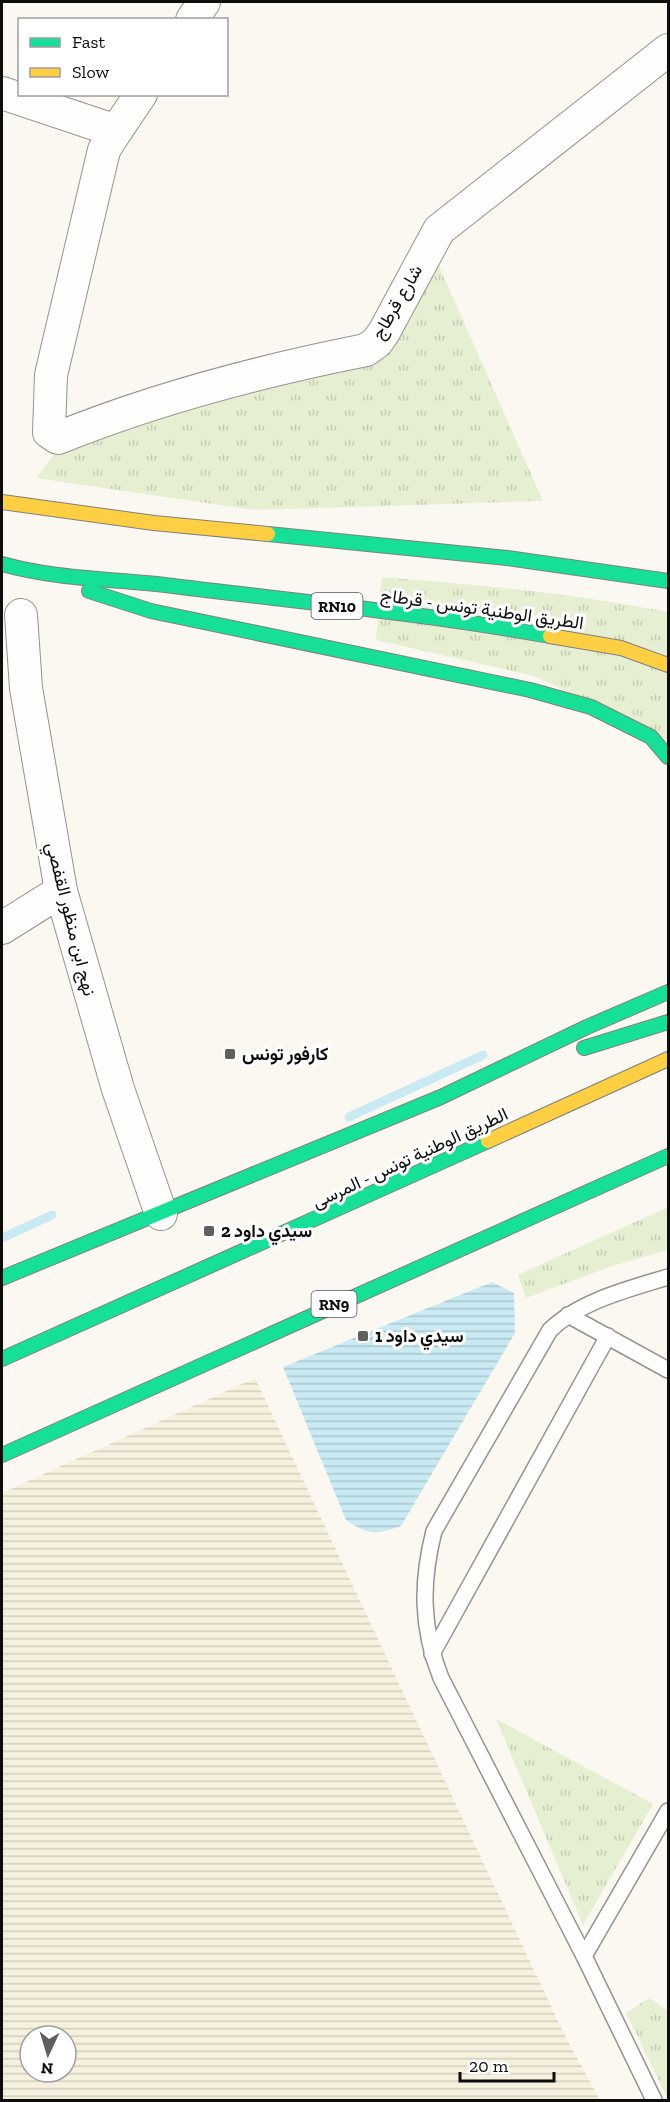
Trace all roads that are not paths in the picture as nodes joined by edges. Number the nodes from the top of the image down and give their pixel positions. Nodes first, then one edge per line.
1 (204, 2) edge
2 (193, 18) edge
3 (669, 50) edge
4 (2, 93) edge
5 (140, 96) edge
6 (116, 130) junction
7 (2, 502) edge
8 (2, 564) edge
9 (31, 572) junction
10 (669, 581) edge
11 (21, 615) dead end
12 (669, 665) edge
13 (669, 757) edge
14 (61, 891) junction
15 (2, 928) edge
16 (669, 992) edge
17 (669, 1022) edge
18 (669, 1059) edge
19 (474, 1083) junction
20 (669, 1156) edge
21 (636, 1186) dead end
22 (549, 1212) junction
23 (161, 1214) junction
24 (669, 1277) edge
25 (2, 1278) edge
26 (568, 1315) junction
27 (608, 1336) junction
28 (2, 1359) edge
29 (669, 1370) edge
30 (2, 1455) edge
31 (432, 1654) junction
32 (669, 1811) edge
33 (584, 1956) junction
34 (654, 2100) edge

1 - 2 street
3 - 6 street, شارع قرطاج
4 - 6 street
5 - 6 street
7 - 10 highway
8 - 9 highway, الطريق الوطنية تونس - قرطاج / RN10
9 - 12 highway, الطريق الوطنية تونس - قرطاج / RN10
9 - 13 highway
11 - 14 street, نهج ابن منظور القفصي
14 - 15 street
14 - 23 street, نهج ابن منظور القفصي
16 - 19 highway
17 - 19 highway
18 - 28 highway, الطريق الوطنية تونس - المرسى
19 - 23 highway
20 - 22 highway, RN9
21 - 22 highway
22 - 30 highway, RN9
23 - 25 highway
24 - 26 lane
26 - 27 lane
26 - 31 lane
27 - 29 lane
27 - 31 lane
31 - 33 lane
32 - 33 lane
33 - 34 lane

